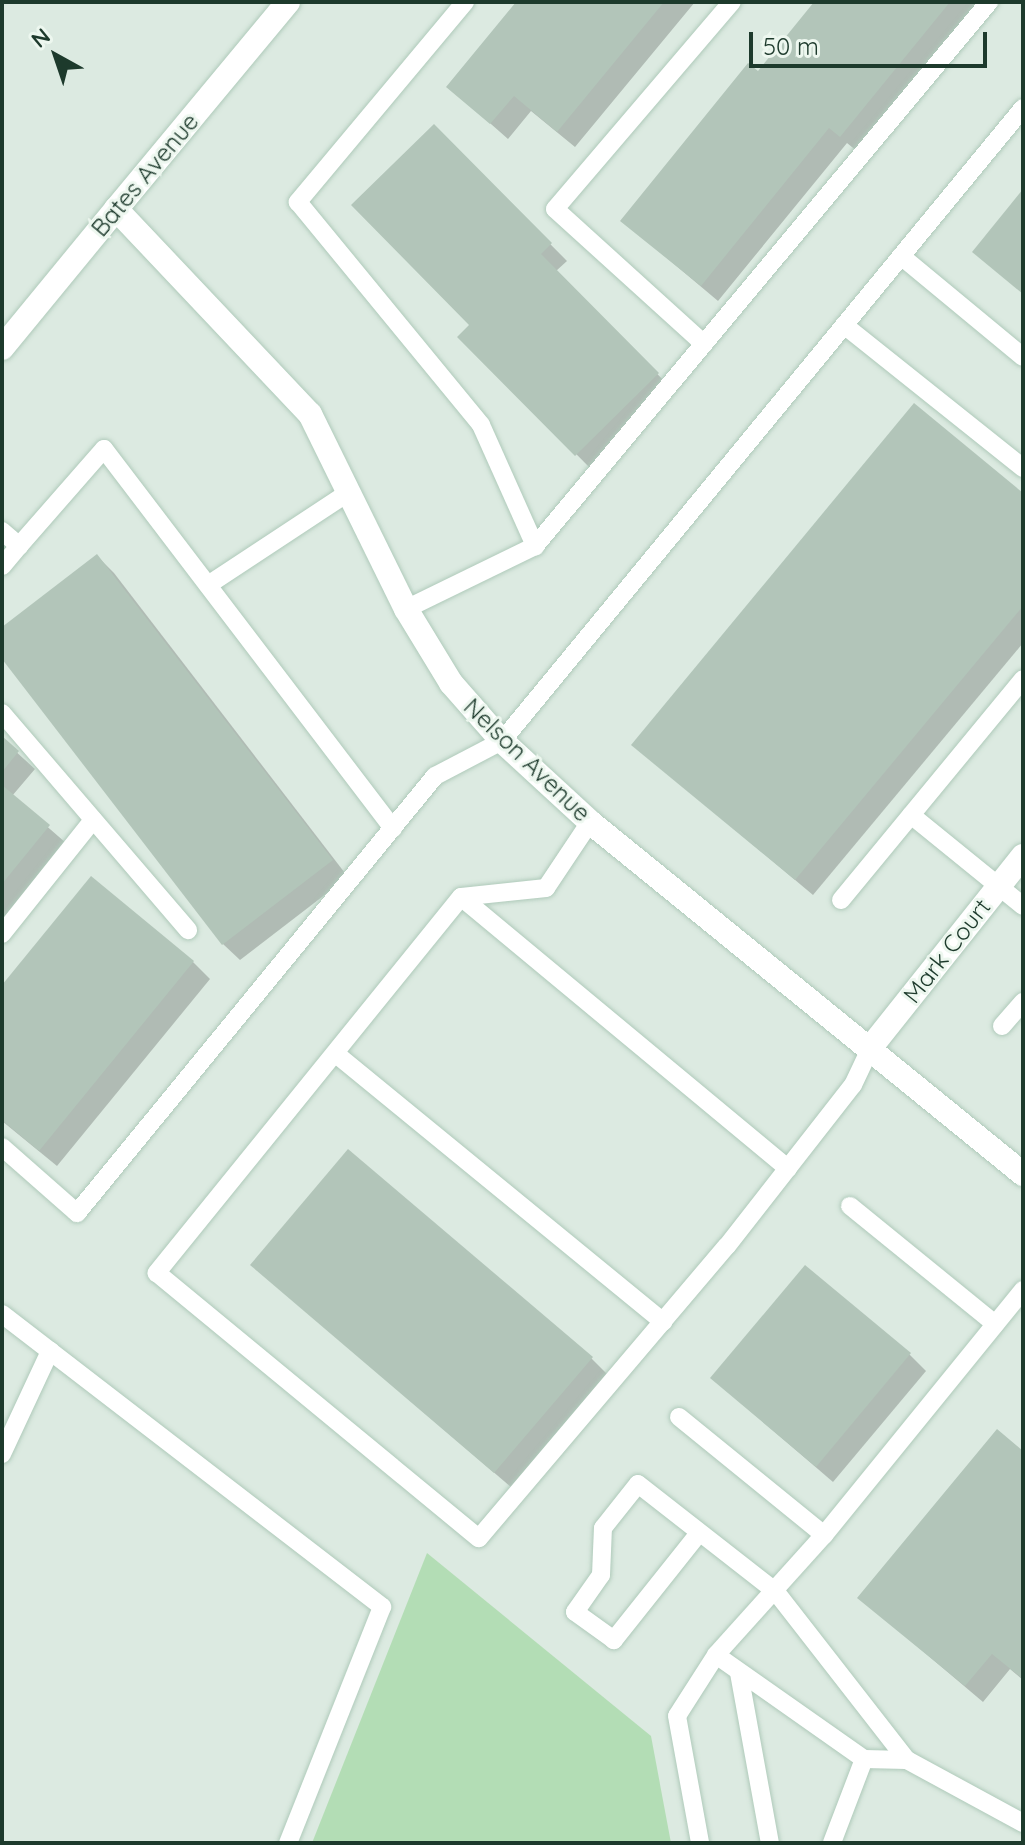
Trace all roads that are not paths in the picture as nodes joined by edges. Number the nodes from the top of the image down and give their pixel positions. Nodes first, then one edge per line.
1 (288, 2) edge
2 (465, 2) edge
3 (732, 2) edge
4 (989, 2) edge
5 (1023, 108) edge
6 (116, 209) junction
7 (901, 256) junction
8 (844, 325) junction
9 (704, 344) junction
10 (2, 348) edge
11 (1023, 357) edge
12 (1023, 468) edge
13 (349, 492) junction
14 (2, 531) edge
15 (19, 546) junction
16 (535, 546) junction
17 (2, 566) edge
18 (208, 585) junction
19 (406, 609) junction
20 (1023, 679) edge
21 (2, 713) edge
22 (502, 741) junction
23 (911, 815) junction
24 (93, 820) junction
25 (590, 822) junction
26 (393, 828) junction
27 (1023, 856) edge
28 (998, 888) junction
29 (461, 897) junction
30 (841, 900) dead end
31 (1023, 906) edge
32 (188, 930) dead end
33 (2, 934) edge
34 (1023, 1002) edge
35 (1002, 1026) dead end
36 (871, 1047) junction
37 (336, 1054) junction
38 (2, 1147) edge
39 (788, 1168) junction
40 (1023, 1174) edge
41 (850, 1206) dead end
42 (1023, 1290) edge
43 (2, 1314) edge
44 (663, 1322) junction
45 (995, 1324) junction
46 (50, 1351) junction
47 (679, 1417) dead end
48 (2, 1454) edge
49 (699, 1533) junction
50 (824, 1535) junction
51 (776, 1592) junction
52 (716, 1655) junction
53 (739, 1673) junction
54 (864, 1759) junction
55 (907, 1760) junction
56 (1023, 1823) edge
57 (288, 1843) edge
58 (700, 1843) edge
59 (770, 1843) edge
60 (832, 1843) edge

1 - 6 street, Bates Avenue
2 - 16 lane
3 - 9 lane
4 - 9 lane
5 - 7 lane
6 - 10 street, Bates Avenue
6 - 13 street, Nelson Avenue
7 - 8 lane
7 - 11 lane
8 - 12 lane
8 - 22 lane
9 - 16 lane
13 - 18 lane
13 - 19 street, Nelson Avenue
14 - 15 lane
15 - 17 lane
15 - 18 lane
16 - 19 lane
18 - 26 lane
19 - 22 street, Nelson Avenue
20 - 23 lane
21 - 24 lane
22 - 25 street, Nelson Avenue
22 - 26 lane
23 - 28 lane
23 - 30 lane
24 - 32 lane
24 - 33 lane
25 - 29 lane
25 - 36 street, Nelson Avenue
26 - 38 lane
27 - 28 street, Mark Court
28 - 31 lane
28 - 36 street, Mark Court
29 - 37 lane
29 - 39 lane
34 - 35 lane
36 - 39 lane
36 - 40 street, Nelson Avenue
37 - 44 lane
37 - 44 lane
39 - 44 lane
41 - 45 lane
42 - 45 lane
43 - 46 lane
45 - 50 lane
46 - 48 lane
46 - 57 lane
47 - 50 lane
49 - 49 lane
49 - 51 lane
50 - 51 lane
51 - 52 lane
51 - 55 lane
52 - 53 lane
52 - 58 lane
53 - 54 lane
53 - 59 lane
54 - 55 lane
54 - 60 lane
55 - 56 lane

